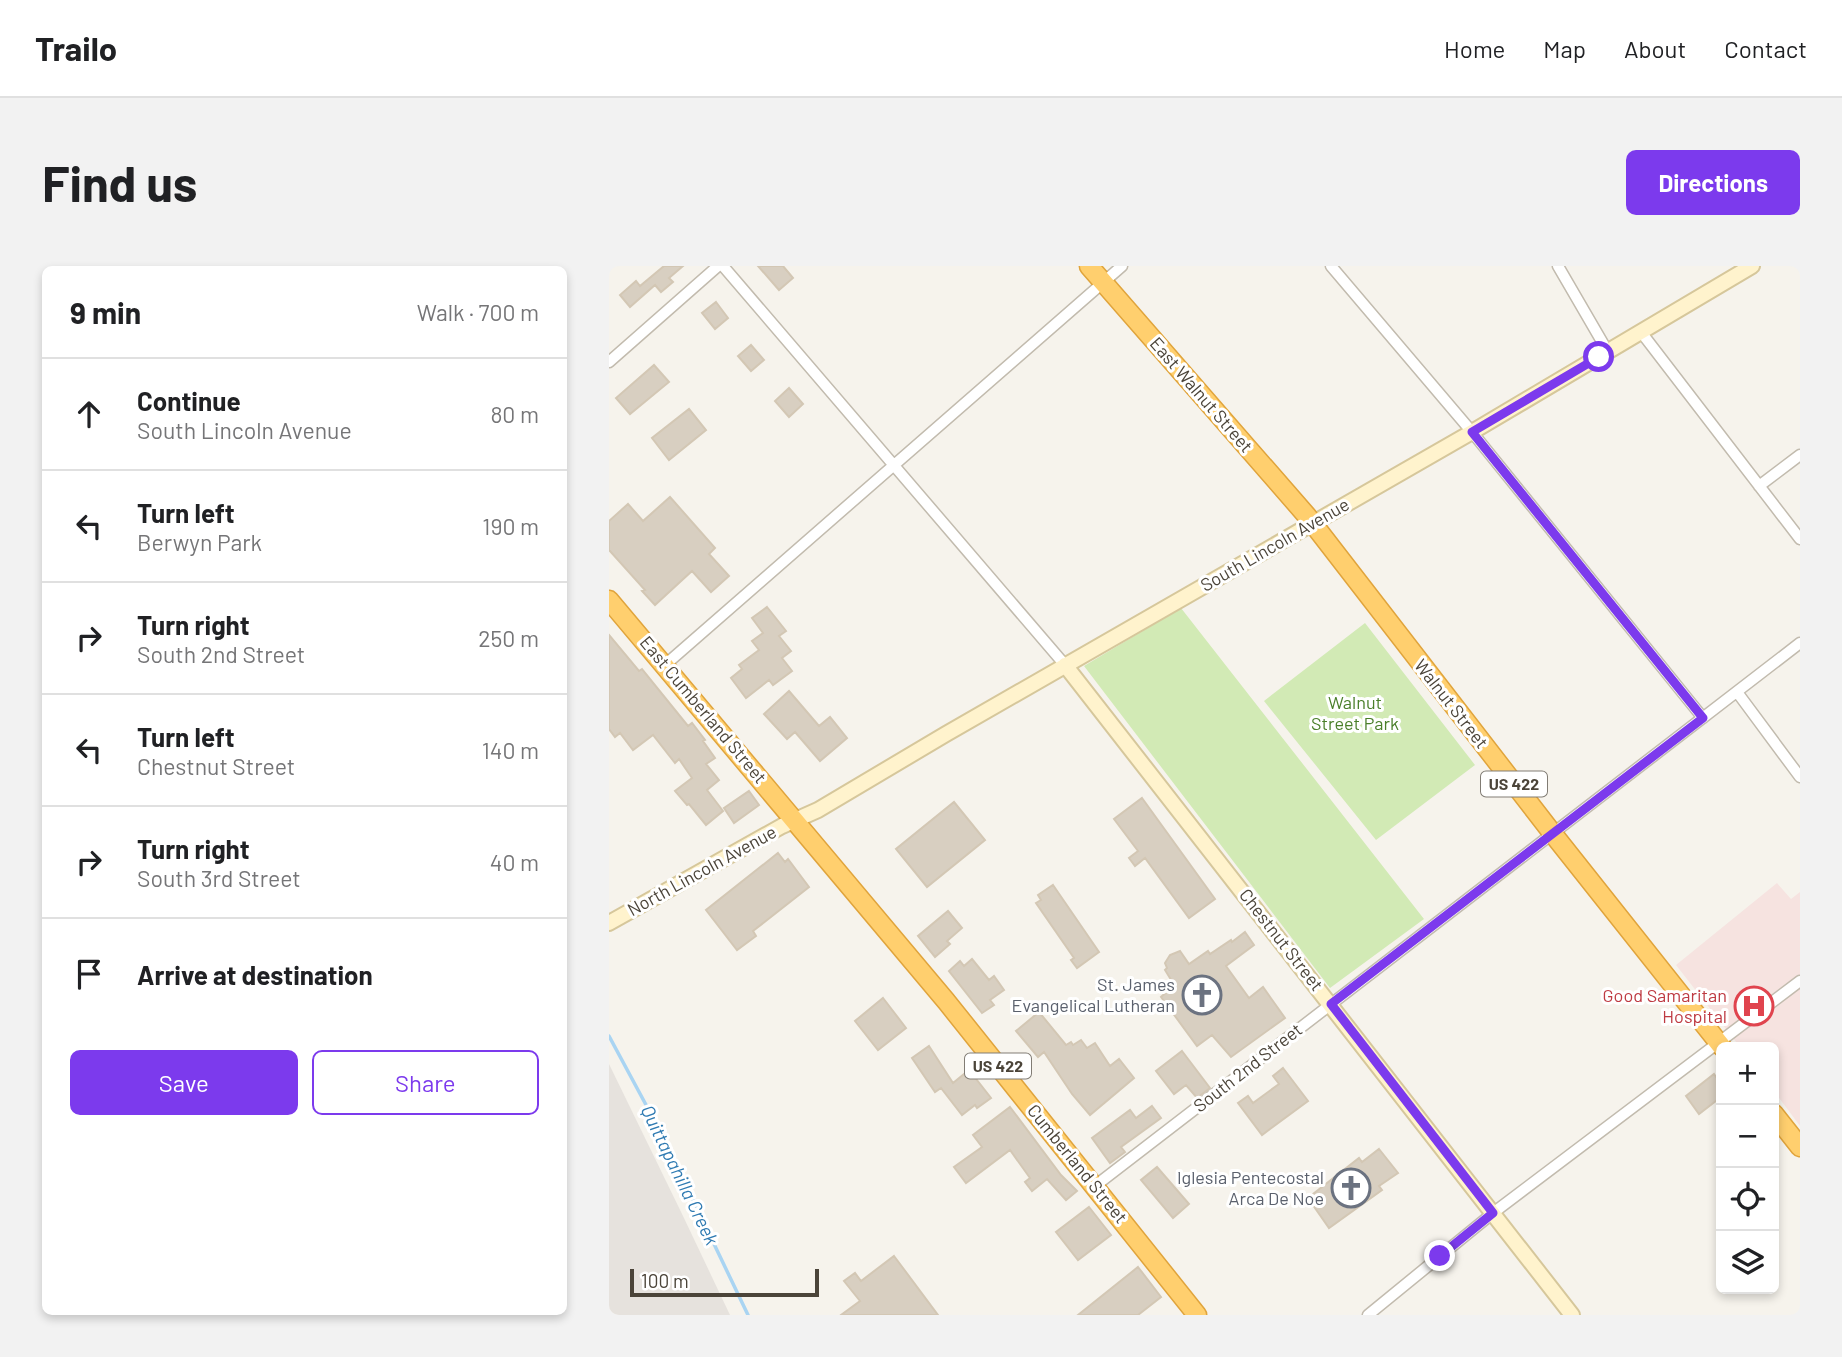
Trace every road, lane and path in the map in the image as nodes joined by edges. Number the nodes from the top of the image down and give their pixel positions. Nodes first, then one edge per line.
1 (718, 266) edge
2 (723, 266) edge
3 (1089, 266) edge
4 (1122, 266) edge
5 (1331, 266) edge
6 (1558, 266) edge
7 (1748, 267) edge
8 (1103, 282) junction
9 (1641, 332) junction
10 (1608, 352) junction
11 (609, 362) edge
12 (1472, 432) junction
13 (1800, 455) edge
14 (894, 467) junction
15 (1759, 486) junction
16 (1313, 524) junction
17 (1800, 539) edge
18 (609, 600) edge
19 (1800, 643) edge
20 (665, 665) junction
21 (1065, 665) junction
22 (1737, 692) junction
23 (1703, 718) junction
24 (1800, 777) edge
25 (795, 820) junction
26 (1553, 834) junction
27 (609, 923) edge
28 (1800, 981) edge
29 (1331, 1004) junction
30 (1718, 1042) edge
31 (1724, 1042) edge
32 (1716, 1048) edge
33 (1779, 1120) edge
34 (1800, 1147) edge
35 (1095, 1186) junction
36 (1493, 1213) junction
37 (1198, 1315) edge
38 (1368, 1315) edge
39 (1572, 1315) edge

1 - 11 street
2 - 14 street
3 - 8 highway, East Walnut Street / US 422
4 - 8 street
5 - 12 street
6 - 10 street
7 - 9 main road, South Lincoln Avenue
8 - 14 street
8 - 16 highway, East Walnut Street / US 422
9 - 10 main road, South Lincoln Avenue
9 - 15 street
10 - 12 main road, South Lincoln Avenue
12 - 16 main road, South Lincoln Avenue
12 - 23 street
13 - 15 street
14 - 20 street
14 - 21 street
15 - 17 street
16 - 21 main road, South Lincoln Avenue
16 - 26 highway, Walnut Street / US 422
18 - 20 highway, East Cumberland Street / US 422
19 - 22 street, South 2nd Street
20 - 25 highway, East Cumberland Street / US 422
21 - 25 main road, South Lincoln Avenue
21 - 29 main road, Chestnut Street
22 - 23 street, South 2nd Street
22 - 24 street
23 - 26 street, South 2nd Street
25 - 27 main road, North Lincoln Avenue
25 - 35 highway, Cumberland Street / US 422
26 - 29 street, South 2nd Street
26 - 30 highway, Walnut Street / US 422
28 - 31 street
29 - 35 street, South 2nd Street
29 - 36 main road, Chestnut Street
32 - 36 street
33 - 34 highway
35 - 37 highway, Cumberland Street / US 422
36 - 38 street
36 - 39 main road, Chestnut Street

